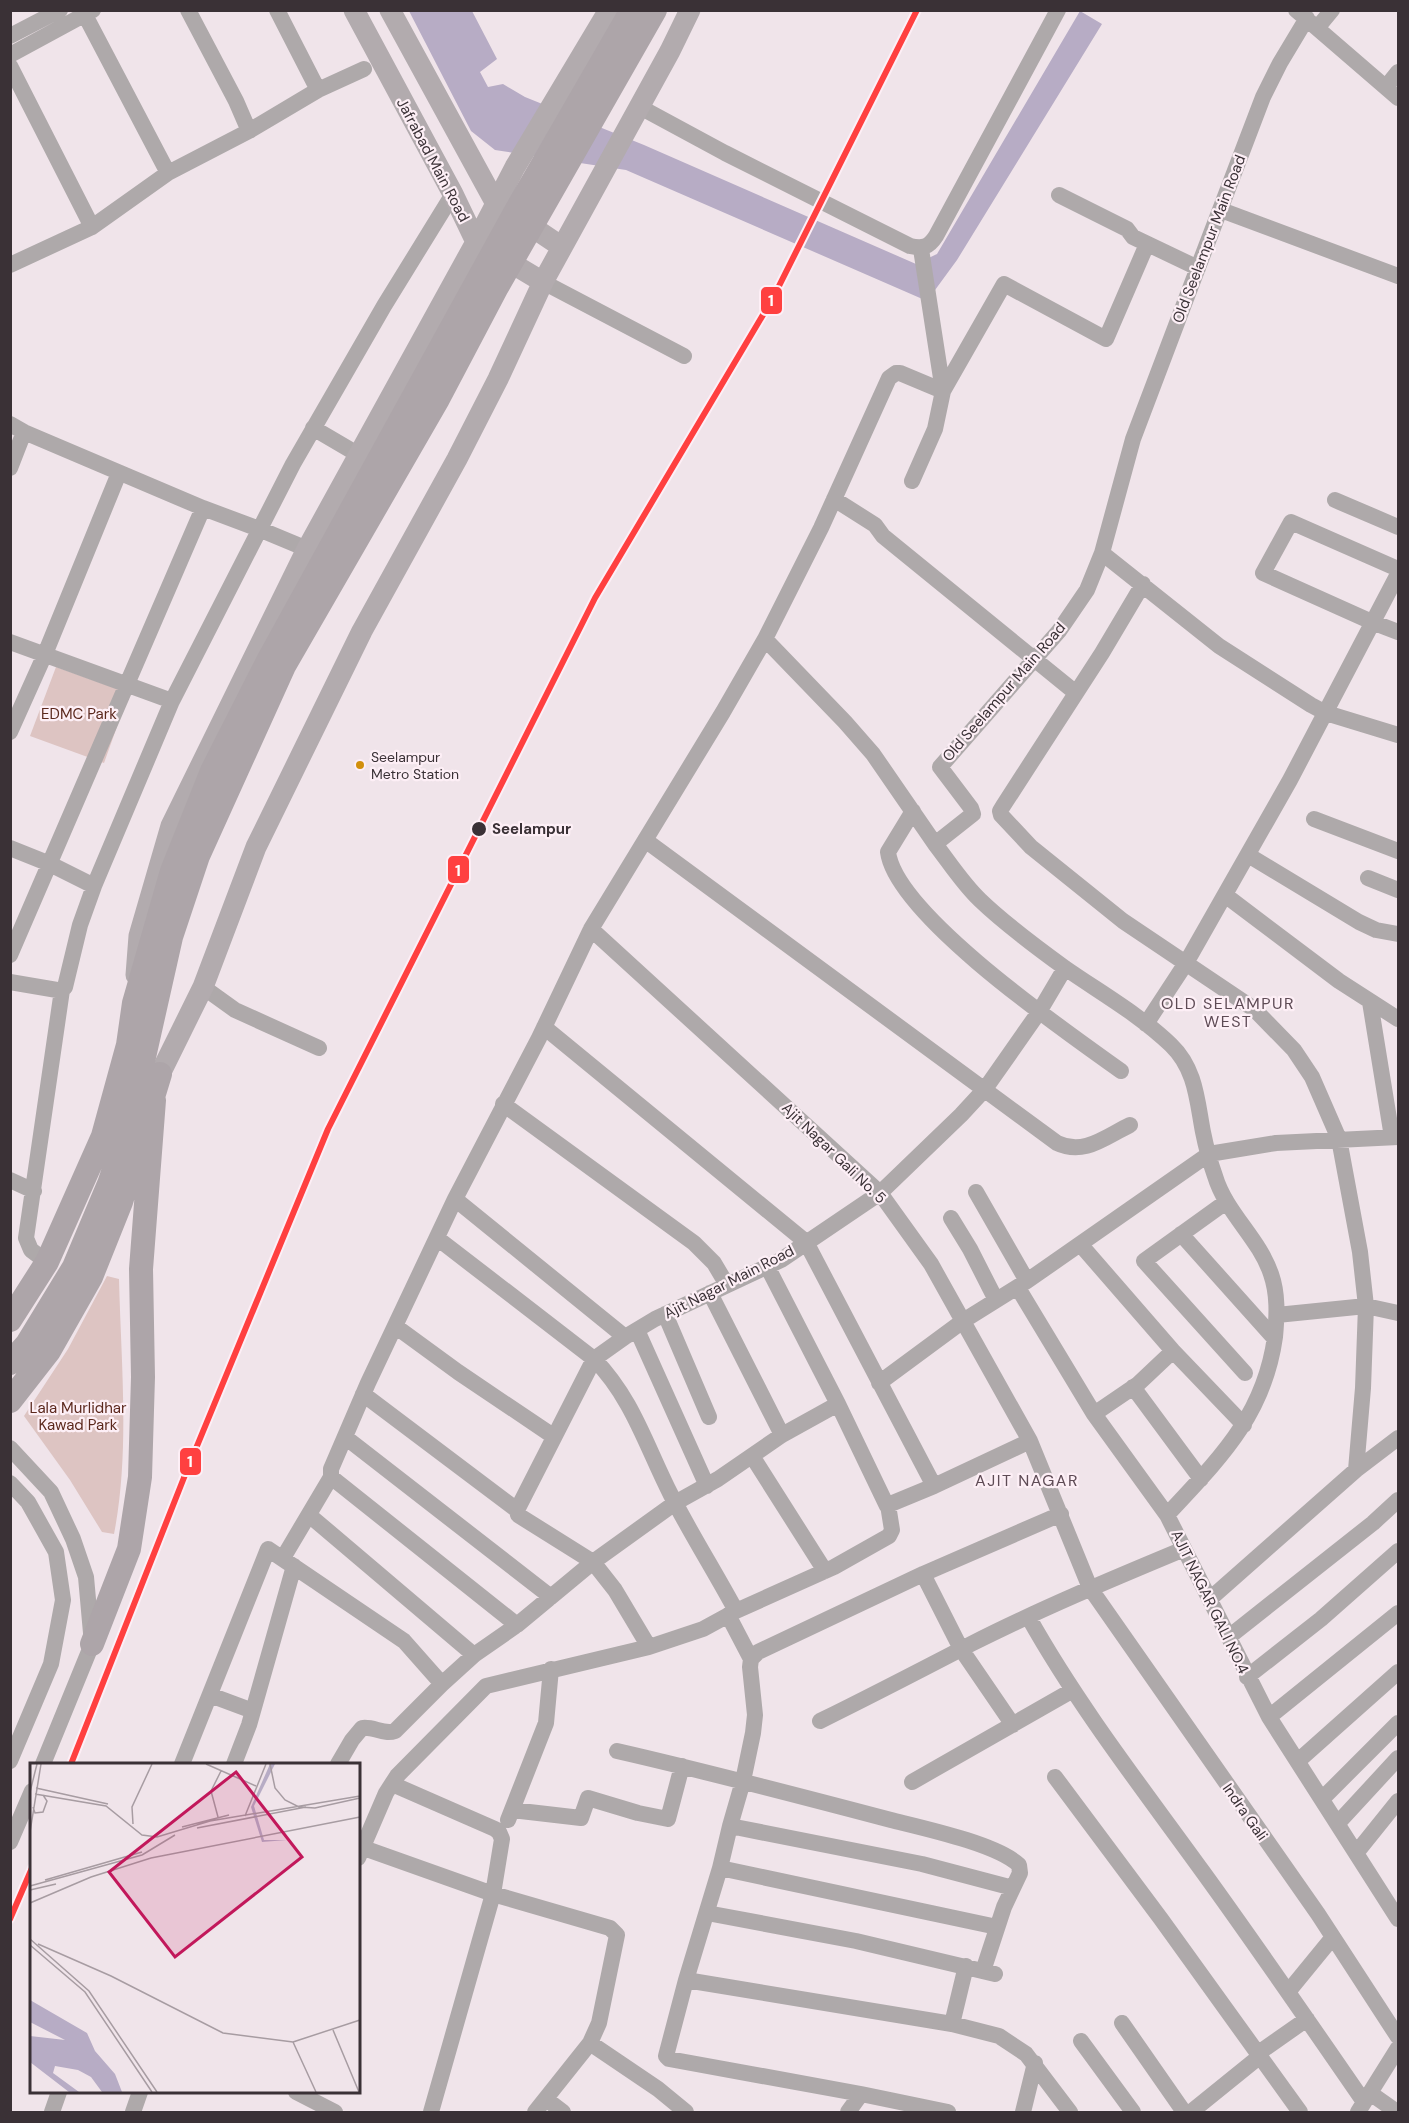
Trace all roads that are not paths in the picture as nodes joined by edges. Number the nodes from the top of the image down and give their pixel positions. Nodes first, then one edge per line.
1 (60, 10) edge
2 (188, 10) edge
3 (277, 10) edge
4 (354, 10) edge
5 (390, 10) edge
6 (609, 10) edge
7 (632, 10) edge
8 (654, 10) edge
9 (690, 10) edge
10 (1058, 10) edge
11 (1332, 10) edge
12 (89, 13) edge
13 (1311, 22) edge
14 (10, 36) edge
15 (10, 55) edge
16 (10, 66) edge
17 (364, 69) dead end
18 (1398, 72) edge
19 (318, 90) junction
20 (1392, 92) edge
21 (638, 106) junction
22 (249, 131) junction
23 (168, 173) junction
24 (453, 194) junction
25 (1059, 195) dead end
26 (495, 202) junction
27 (1221, 210) junction
28 (92, 227) junction
29 (476, 242) junction
30 (1148, 244) junction
31 (562, 247) junction
32 (922, 254) junction
33 (12, 259) edge
34 (1198, 268) junction
35 (1398, 276) edge
36 (543, 282) junction
37 (684, 356) dead end
38 (943, 391) junction
39 (17, 428) edge
40 (313, 428) junction
41 (359, 455) junction
42 (10, 468) edge
43 (119, 473) junction
44 (912, 481) dead end
45 (834, 500) junction
46 (1335, 500) dead end
47 (203, 508) junction
48 (1398, 527) edge
49 (259, 529) junction
50 (307, 549) junction
51 (1102, 553) junction
52 (1398, 569) edge
53 (1398, 574) edge
54 (1143, 584) junction
55 (1372, 622) junction
56 (1398, 632) edge
57 (765, 639) junction
58 (10, 642) edge
59 (45, 654) junction
60 (1034, 660) junction
61 (126, 686) junction
62 (1077, 693) junction
63 (172, 701) junction
64 (1326, 713) junction
65 (10, 732) edge
66 (1398, 735) edge
67 (913, 811) junction
68 (1314, 819) dead end
69 (645, 840) junction
70 (935, 844) junction
71 (10, 848) edge
72 (1398, 851) edge
73 (1248, 855) junction
74 (50, 864) junction
75 (1368, 878) dead end
76 (94, 886) junction
77 (1398, 890) edge
78 (1225, 895) junction
79 (591, 929) junction
80 (1398, 934) edge
81 (10, 955) edge
82 (1186, 963) junction
83 (1065, 968) junction
84 (10, 982) edge
85 (203, 987) junction
86 (62, 990) junction
87 (1370, 1002) junction
88 (134, 1003) junction
89 (1039, 1012) junction
90 (1398, 1019) edge
91 (1146, 1024) junction
92 (544, 1027) junction
93 (319, 1048) dead end
94 (1121, 1071) dead end
95 (160, 1074) joint
96 (985, 1089) junction
97 (154, 1100) junction
98 (503, 1104) junction
99 (1130, 1125) dead end
100 (1395, 1137) edge
101 (1339, 1139) junction
102 (1209, 1154) junction
103 (10, 1180) edge
104 (34, 1191) junction
105 (976, 1192) dead end
106 (880, 1193) junction
107 (455, 1199) junction
108 (1226, 1202) junction
109 (951, 1218) dead end
110 (1181, 1234) junction
111 (437, 1238) junction
112 (806, 1242) junction
113 (1080, 1244) junction
114 (47, 1262) junction
115 (767, 1266) junction
116 (727, 1285) junction
117 (1023, 1285) junction
118 (711, 1293) junction
119 (996, 1300) junction
120 (1366, 1306) junction
121 (1398, 1313) edge
122 (665, 1314) junction
123 (1277, 1315) junction
124 (10, 1320) edge
125 (963, 1321) junction
126 (395, 1326) junction
127 (631, 1334) junction
128 (1274, 1338) junction
129 (1173, 1351) junction
130 (594, 1359) junction
131 (10, 1363) edge
132 (1245, 1373) dead end
133 (879, 1383) junction
134 (1133, 1387) junction
135 (363, 1394) junction
136 (10, 1401) edge
137 (838, 1404) junction
138 (1094, 1414) junction
139 (709, 1417) dead end
140 (1244, 1425) junction
141 (553, 1436) junction
142 (782, 1436) junction
143 (345, 1437) junction
144 (1398, 1438) edge
145 (1030, 1441) junction
146 (10, 1448) edge
147 (752, 1456) junction
148 (1356, 1470) junction
149 (331, 1477) junction
150 (1201, 1479) junction
151 (707, 1486) junction
152 (934, 1486) junction
153 (13, 1490) edge
154 (1398, 1500) edge
155 (675, 1503) junction
156 (887, 1506) junction
157 (516, 1510) junction
158 (1061, 1514) junction
159 (309, 1515) junction
160 (1167, 1515) junction
161 (1184, 1549) junction
162 (1398, 1551) edge
163 (288, 1562) junction
164 (593, 1562) junction
165 (825, 1570) junction
166 (923, 1574) junction
167 (1090, 1588) junction
168 (88, 1595) junction
169 (551, 1597) junction
170 (1211, 1598) junction
171 (63, 1600) junction
172 (732, 1613) junction
173 (1398, 1613) edge
174 (1029, 1618) junction
175 (517, 1624) junction
176 (1230, 1636) junction
177 (92, 1644) junction
178 (649, 1647) junction
179 (962, 1649) junction
180 (474, 1655) junction
181 (751, 1659) junction
182 (550, 1669) junction
183 (1398, 1672) edge
184 (1247, 1677) junction
185 (442, 1684) junction
186 (1073, 1690) junction
187 (210, 1695) junction
188 (253, 1711) junction
189 (1269, 1717) junction
190 (820, 1721) dead end
191 (1398, 1723) edge
192 (1012, 1725) junction
193 (617, 1751) dead end
194 (1398, 1758) edge
195 (10, 1761) edge
196 (1298, 1761) junction
197 (43, 1763) edge
198 (182, 1763) edge
199 (234, 1763) edge
200 (339, 1763) edge
201 (682, 1766) junction
202 (1055, 1777) dead end
203 (743, 1780) junction
204 (912, 1782) dead end
205 (392, 1784) junction
206 (30, 1796) edge
207 (1322, 1799) junction
208 (1398, 1801) edge
209 (512, 1810) junction
210 (1338, 1823) junction
211 (730, 1826) junction
212 (502, 1835) junction
213 (10, 1842) edge
214 (360, 1851) edge
215 (1357, 1851) junction
216 (720, 1868) junction
217 (1013, 1888) junction
218 (493, 1894) junction
219 (707, 1912) junction
220 (1398, 1918) edge
221 (997, 1927) junction
222 (1333, 1937) junction
223 (966, 1966) junction
224 (686, 1980) junction
225 (1288, 1992) junction
226 (1307, 2019) junction
227 (1122, 2023) dead end
228 (952, 2024) junction
229 (1081, 2041) dead end
230 (590, 2043) junction
231 (1398, 2048) edge
232 (666, 2053) junction
233 (1258, 2055) junction
234 (1035, 2063) junction
235 (658, 2089) junction
236 (58, 2093) edge
237 (139, 2093) edge
238 (300, 2093) edge
239 (861, 2094) junction
240 (546, 2099) junction
241 (1364, 2103) edge
242 (52, 2112) edge
243 (133, 2112) edge
244 (335, 2112) edge
245 (431, 2112) edge
246 (535, 2112) edge
247 (563, 2112) edge
248 (686, 2112) edge
249 (848, 2112) edge
250 (948, 2112) edge
251 (1023, 2112) edge
252 (1070, 2112) edge
253 (1133, 2112) edge
254 (1185, 2112) edge
255 (1191, 2112) edge
256 (1300, 2112) edge
257 (1397, 2112) edge

1 - 14 street
2 - 22 street
3 - 19 street
4 - 24 main road, Jafrabad Main Road
5 - 26 main road
6 - 26 main road
7 - 88 highway
8 - 131 highway
9 - 21 main road
10 - 32 street
11 - 13 street, Old Seelampur Main Road
12 - 15 street
12 - 23 street
13 - 20 street
13 - 27 street, Old Seelampur Main Road
16 - 28 street
17 - 19 street
18 - 20 street
19 - 22 street
21 - 31 main road
21 - 32 street
22 - 23 street
23 - 28 street
24 - 29 main road, Jafrabad Main Road
24 - 40 street
25 - 30 street
26 - 29 main road
26 - 31 main road
27 - 34 street, Old Seelampur Main Road
27 - 35 street
28 - 33 street
29 - 36 main road
29 - 41 main road
30 - 34 street
30 - 38 street
31 - 36 main road
32 - 38 street
34 - 51 street, Old Seelampur Main Road
36 - 37 street
36 - 85 main road
38 - 44 street
38 - 45 street
39 - 42 street
39 - 43 street
40 - 41 street
40 - 49 street
41 - 50 main road
43 - 47 street
43 - 59 street
45 - 57 street
45 - 60 street
46 - 48 street
47 - 49 street
47 - 61 street
49 - 50 street
49 - 63 street
50 - 88 main road
51 - 54 street
51 - 60 street, Old Seelampur Main Road
52 - 55 street
53 - 55 street
54 - 62 street
54 - 64 street
55 - 56 street
55 - 64 street
57 - 67 street
57 - 69 street
58 - 59 street
59 - 61 street
59 - 65 street
60 - 62 street
60 - 70 street, Old Seelampur Main Road
61 - 63 street
61 - 74 street
62 - 82 street
63 - 76 street
64 - 66 street
64 - 73 street
67 - 70 street
67 - 89 street
68 - 72 street
69 - 79 street
69 - 96 street
70 - 83 street
71 - 74 street
73 - 78 street
73 - 80 street
74 - 76 street
74 - 81 street
75 - 77 street
76 - 86 street
78 - 82 street
78 - 87 street
79 - 92 street
79 - 106 street, Ajit Nagar Gali No. 5
82 - 91 street
82 - 101 street
83 - 89 street, Ajit Nagar Main Road
83 - 91 street
84 - 86 street
85 - 93 street
85 - 95 main road
86 - 104 street
87 - 90 street
87 - 100 street
88 - 114 highway
89 - 94 street
89 - 96 street, Ajit Nagar Main Road
91 - 102 street
92 - 98 street
92 - 112 street
95 - 97 highway
96 - 99 street
96 - 106 street, Ajit Nagar Main Road
97 - 136 highway
97 - 177 highway
98 - 107 street
98 - 116 street
100 - 101 street
101 - 102 street
101 - 120 street
102 - 108 street
102 - 113 street
103 - 104 street
104 - 114 street
105 - 117 street, AJIT NAGAR GALI NO.4
106 - 112 street, Ajit Nagar Main Road
106 - 125 street, Ajit Nagar Gali No. 5
107 - 111 street
107 - 127 street
108 - 110 street
108 - 123 street
109 - 119 street
110 - 128 street
110 - 132 street
111 - 126 street
111 - 130 street
112 - 115 street, Ajit Nagar Main Road
112 - 133 street
113 - 117 street
113 - 129 street
114 - 124 highway
115 - 116 street, Ajit Nagar Main Road
115 - 137 street
116 - 118 street, Ajit Nagar Main Road
117 - 119 street
117 - 138 street, AJIT NAGAR GALI NO.4
118 - 122 street, Ajit Nagar Main Road
118 - 142 street
119 - 125 street
120 - 121 street
120 - 123 street
120 - 148 street
122 - 127 street, Ajit Nagar Main Road
122 - 139 street
123 - 128 street
125 - 133 street
125 - 145 street, Ajit Nagar Gali No. 5
126 - 135 street
126 - 141 street
127 - 130 street, Ajit Nagar Main Road
127 - 151 street
128 - 140 street
129 - 134 street
129 - 140 street
130 - 141 street, Ajit Nagar Main Road
130 - 155 street
133 - 152 street
134 - 138 street
134 - 150 street
135 - 143 street
135 - 157 street
137 - 142 street
137 - 156 street
138 - 160 street, AJIT NAGAR GALI NO.4
140 - 150 street
141 - 157 street, Ajit Nagar Main Road
142 - 147 street
143 - 149 street
143 - 169 street
144 - 148 street
145 - 152 street
145 - 158 street, Ajit Nagar Gali No. 5
146 - 168 street
147 - 151 street
147 - 165 street
148 - 170 street
149 - 159 street
149 - 175 street
150 - 160 street
151 - 155 street
152 - 156 street
153 - 171 street
154 - 176 street
155 - 164 street
155 - 172 street
156 - 165 street
157 - 164 street
158 - 166 street
158 - 167 street, Ajit Nagar Gali No. 5
159 - 163 street
159 - 180 street
160 - 161 street, AJIT NAGAR GALI NO.4
161 - 167 street
161 - 170 street, AJIT NAGAR GALI NO.4
162 - 184 street
163 - 185 street
163 - 187 street
163 - 188 street
164 - 169 street
164 - 178 street
165 - 172 street
166 - 179 street
166 - 181 street
167 - 174 street
167 - 222 street, Indra Gali
168 - 171 street
168 - 177 street
169 - 175 street
170 - 176 street, AJIT NAGAR GALI NO.4
171 - 195 street
172 - 178 street
172 - 181 street
173 - 189 street
174 - 179 street
174 - 186 street
175 - 180 street
176 - 184 street, AJIT NAGAR GALI NO.4
177 - 197 street
178 - 182 street
179 - 190 street
179 - 192 street
180 - 185 street
181 - 203 street
182 - 205 street
182 - 209 street
183 - 196 street
184 - 189 street, AJIT NAGAR GALI NO.4
185 - 200 street
186 - 192 street
186 - 225 street
187 - 188 street
187 - 198 street
188 - 199 street
189 - 196 street, AJIT NAGAR GALI NO.4
191 - 207 street
192 - 204 street
193 - 201 street
194 - 210 street
196 - 207 street, AJIT NAGAR GALI NO.4
201 - 203 street
201 - 209 street
202 - 233 street
203 - 211 street
203 - 217 street
205 - 212 street
205 - 214 street
206 - 213 street
207 - 210 street, AJIT NAGAR GALI NO.4
208 - 215 street
209 - 212 street
210 - 215 street, AJIT NAGAR GALI NO.4
211 - 216 street
211 - 217 street
212 - 218 street
214 - 218 street
215 - 220 street, AJIT NAGAR GALI NO.4
216 - 219 street
216 - 221 street
217 - 221 street
218 - 230 street
218 - 245 street
219 - 223 street
219 - 224 street
221 - 223 street
222 - 225 street
222 - 231 street, Indra Gali
223 - 228 street
224 - 228 street
224 - 232 street
225 - 226 street
226 - 233 street
226 - 241 street
227 - 254 street
228 - 234 street
229 - 253 street
230 - 235 street
230 - 240 street
231 - 241 street, Indra Gali
232 - 235 street
232 - 239 street
233 - 255 street
233 - 256 street
234 - 251 street
234 - 252 street
235 - 248 street
236 - 242 street
237 - 243 street
238 - 244 street
239 - 249 street
239 - 250 street
240 - 246 street
240 - 247 street
241 - 257 street

